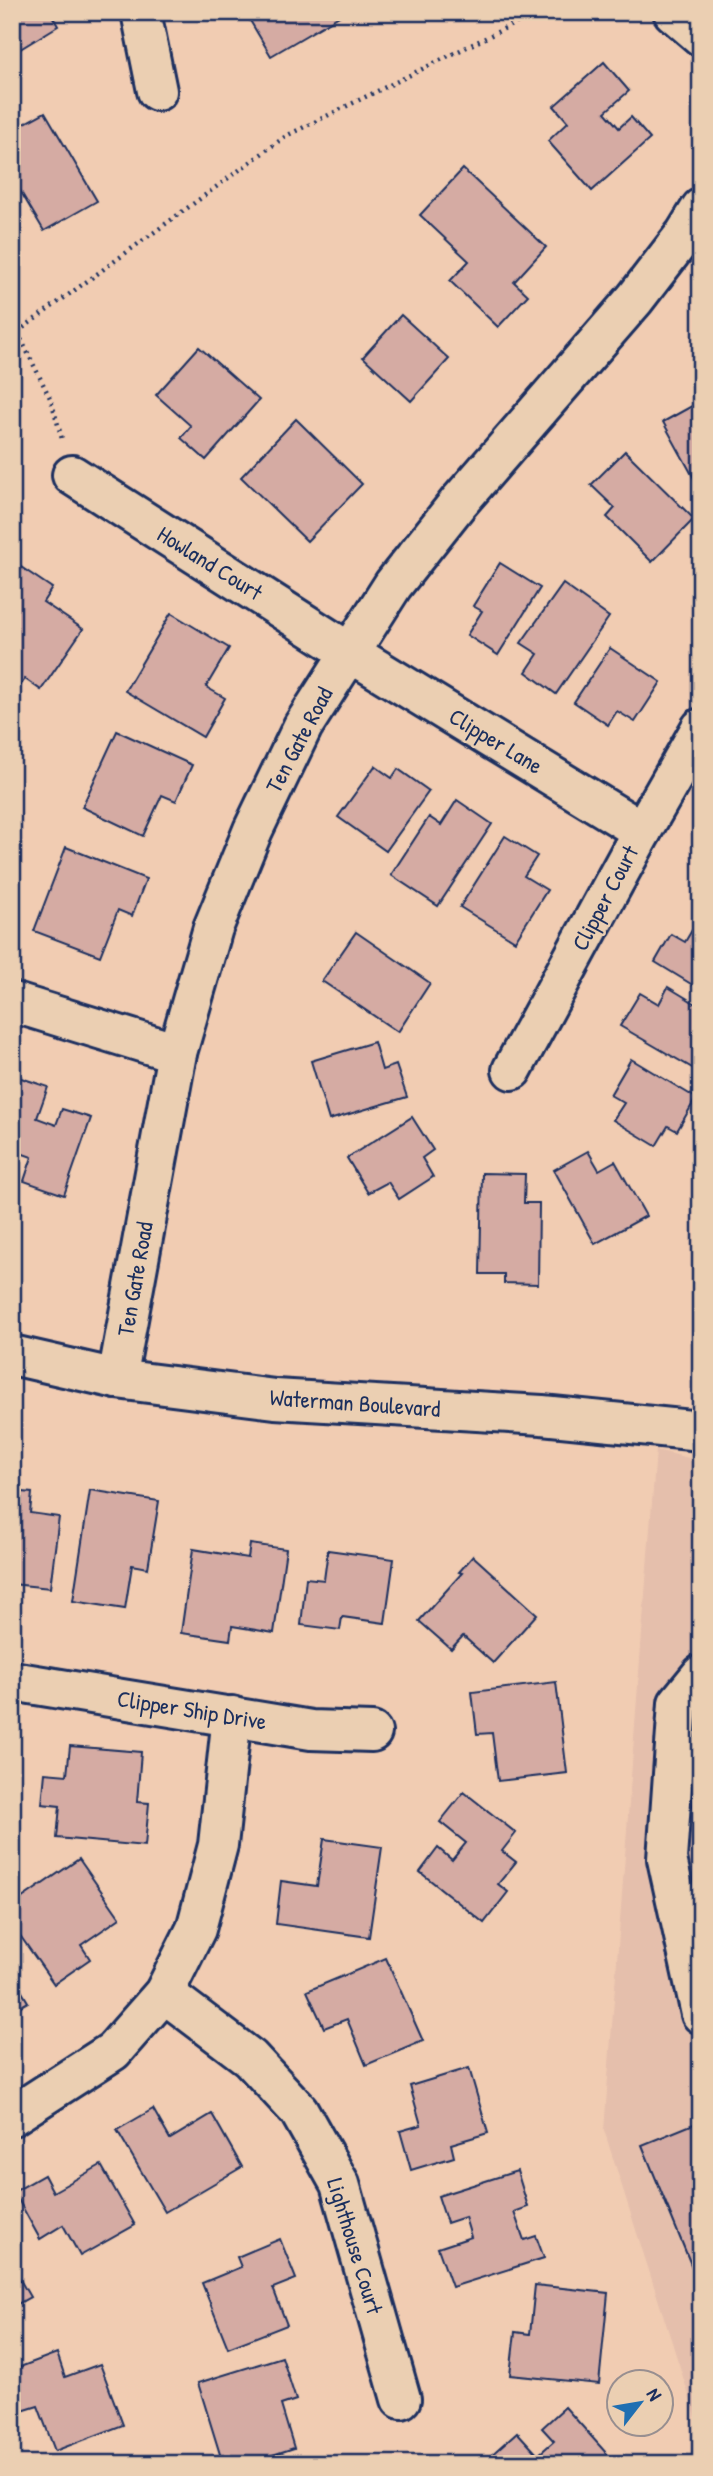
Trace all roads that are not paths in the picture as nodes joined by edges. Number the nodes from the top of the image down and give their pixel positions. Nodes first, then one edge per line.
1 (141, 12) edge
2 (673, 12) edge
3 (701, 36) edge
4 (157, 92) dead end
5 (701, 208) edge
6 (72, 475) road end
7 (349, 652) junction
8 (701, 728) edge
9 (642, 831) junction
10 (12, 1002) edge
11 (177, 1053) junction
12 (512, 1070) dead end
13 (12, 1355) edge
14 (117, 1379) junction
15 (701, 1432) edge
16 (701, 1675) edge
17 (12, 1681) edge
18 (232, 1716) junction
19 (372, 1732) dead end
20 (164, 1993) junction
21 (701, 2014) edge
22 (12, 2116) edge
23 (401, 2399) dead end

1 - 4 street
2 - 3 street
5 - 7 street, Ten Gate Road
6 - 7 street, Howland Court
7 - 9 street, Clipper Lane
7 - 11 street, Ten Gate Road
8 - 9 street, Clipper Court
9 - 12 street, Clipper Court
10 - 11 street
11 - 14 street, Ten Gate Road
13 - 14 street, Waterman Boulevard
14 - 15 street, Waterman Boulevard
16 - 21 street
17 - 18 street, Clipper Ship Drive
18 - 19 street, Clipper Ship Drive
18 - 20 street
20 - 22 street
20 - 23 street, Lighthouse Court

